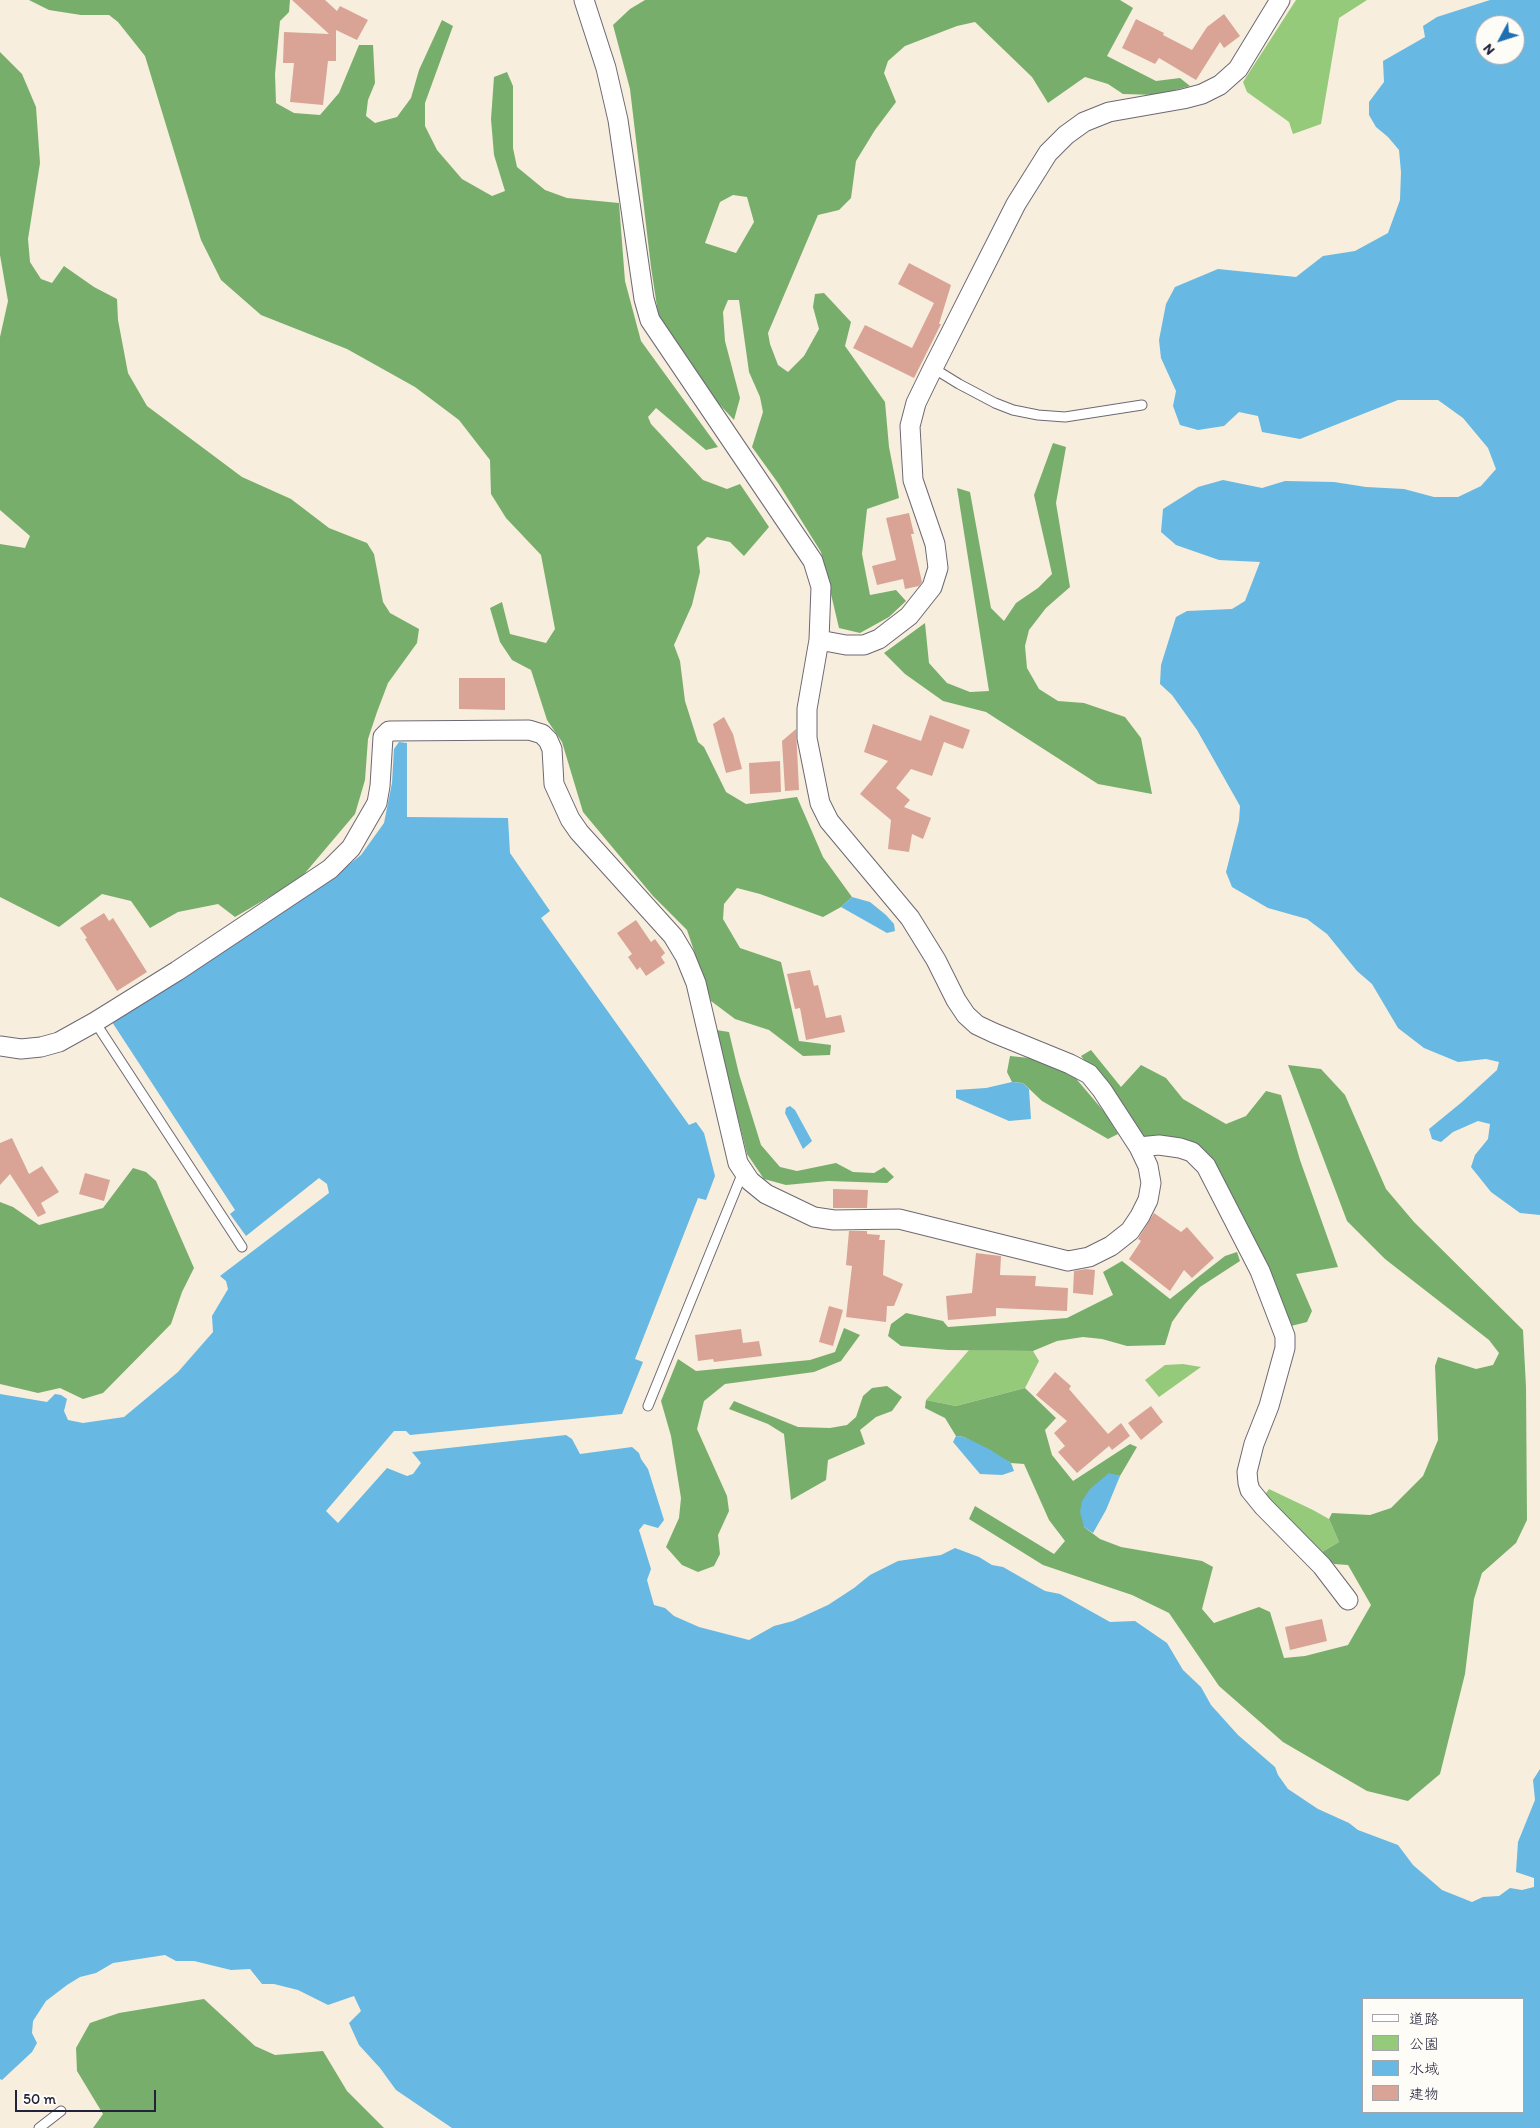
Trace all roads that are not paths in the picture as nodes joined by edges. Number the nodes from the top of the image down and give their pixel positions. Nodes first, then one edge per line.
1 (584, 0) edge
2 (1280, 0) edge
3 (933, 368) junction
4 (1142, 406) dead end
5 (819, 640) junction
6 (95, 1022) junction
7 (0, 1046) edge
8 (1139, 1147) junction
9 (743, 1172) junction
10 (242, 1247) dead end
11 (648, 1406) dead end
12 (1348, 1600) dead end
13 (61, 2111) dead end
14 (39, 2128) edge

1 - 5 street
2 - 3 street
3 - 4 lane
3 - 5 street
5 - 8 street
6 - 7 street
6 - 9 street
6 - 10 lane
8 - 9 street
8 - 12 street
9 - 11 lane
13 - 14 lane

